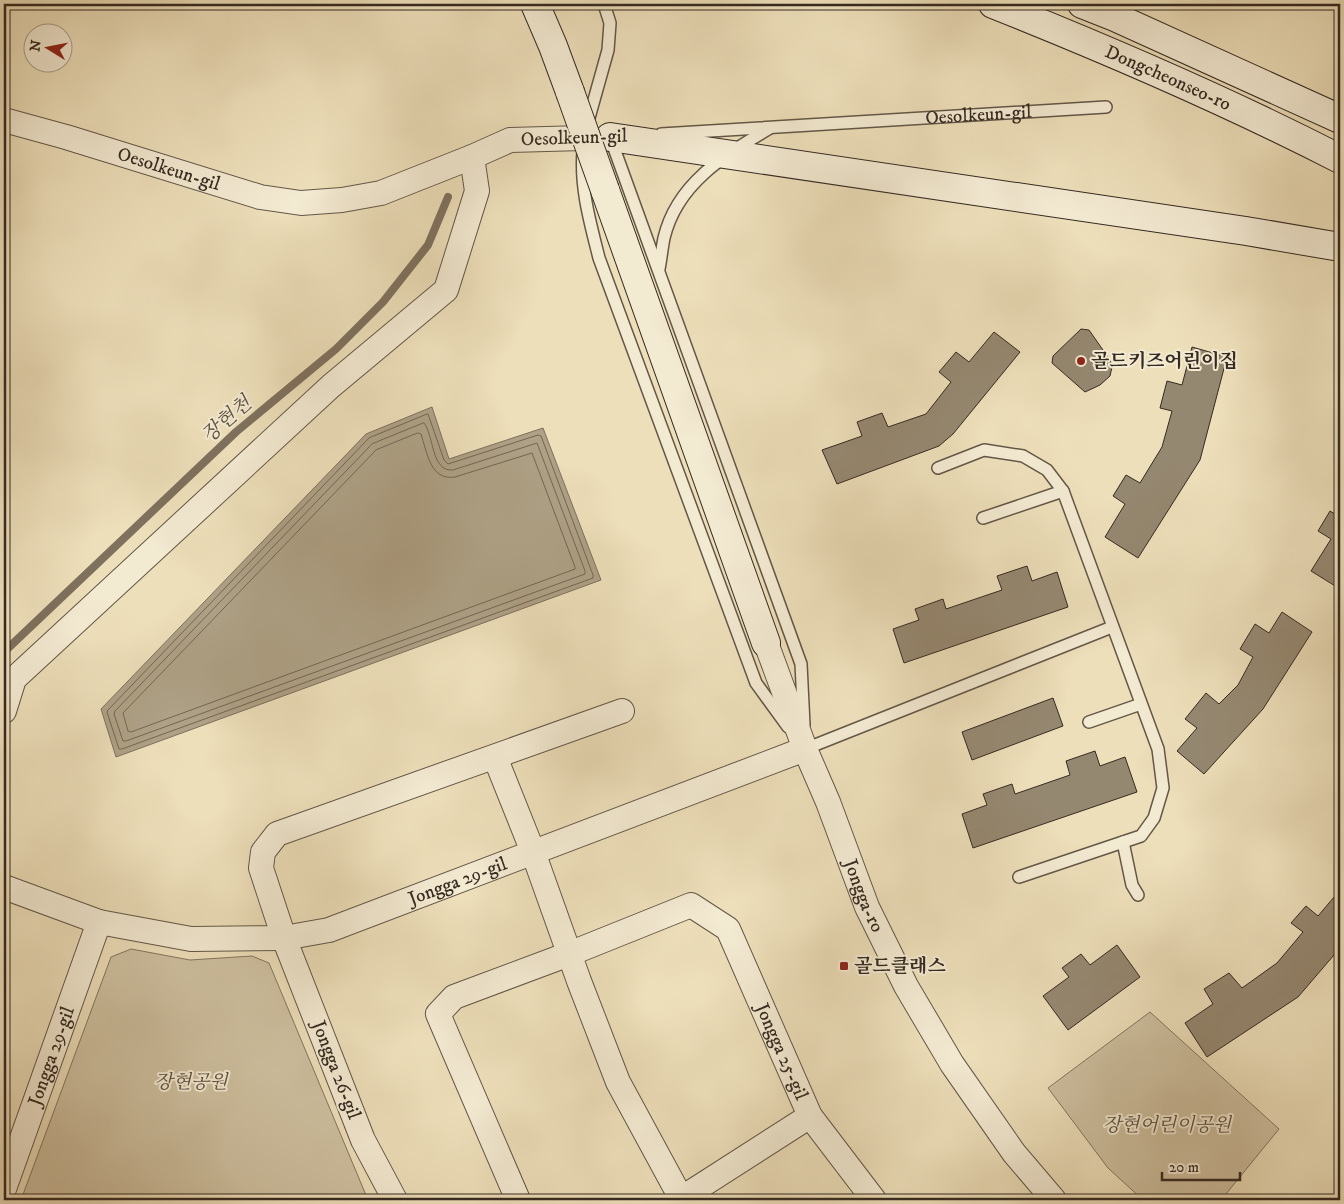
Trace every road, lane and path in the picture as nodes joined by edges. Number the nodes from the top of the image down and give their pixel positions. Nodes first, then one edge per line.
1 (535, 4) edge
2 (604, 4) edge
3 (993, 4) edge
4 (1082, 4) edge
5 (1106, 107) dead end
6 (1340, 119) edge
7 (4, 120) edge
8 (772, 127) junction
9 (610, 137) junction
10 (583, 138) junction
11 (726, 154) junction
12 (472, 157) junction
13 (1340, 159) edge
14 (1340, 247) edge
15 (659, 271) junction
16 (938, 468) dead end
17 (1063, 490) junction
18 (983, 518) dead end
19 (1112, 627) junction
20 (766, 643) joint
21 (1141, 704) junction
22 (4, 711) edge
23 (622, 712) dead end
24 (1088, 722) dead end
25 (805, 749) junction
26 (495, 756) junction
27 (1123, 842) junction
28 (533, 852) junction
29 (1019, 877) dead end
30 (4, 886) edge
31 (1138, 895) dead end
32 (99, 922) junction
33 (284, 938) junction
34 (569, 954) junction
35 (810, 1116) junction
36 (4, 1189) edge
37 (395, 1200) edge
38 (518, 1200) edge
39 (680, 1200) edge
40 (874, 1200) edge
41 (1054, 1200) edge

1 - 20 main road, bridge
2 - 10 lane
3 - 13 main road, Dongcheonseo-ro
4 - 6 main road, Dongcheonseo-ro
5 - 8 lane, Oesolkeun-gil
7 - 12 street, Oesolkeun-gil
8 - 9 lane, Oesolkeun-gil
8 - 11 lane
9 - 10 lane, Oesolkeun-gil
9 - 11 main road
9 - 15 lane
10 - 12 street, Oesolkeun-gil
10 - 25 lane
11 - 14 main road
11 - 15 lane
12 - 22 street
15 - 25 lane
16 - 17 lane
17 - 18 lane
17 - 19 lane
19 - 21 lane
19 - 25 lane
20 - 25 street, Jongga-ro
21 - 24 lane
21 - 27 lane
23 - 26 street, Jongga 26-gil
25 - 28 street, Jongga 29-gil
25 - 41 street, Jongga-ro
26 - 28 street
26 - 33 street, Jongga 26-gil
27 - 29 lane
27 - 31 lane
28 - 33 street, Jongga 29-gil
28 - 34 street
30 - 32 street, Jongga 29-gil
32 - 33 street, Jongga 29-gil
32 - 36 street, Jongga 29-gil
33 - 37 street, Jongga 26-gil
34 - 35 street, Jongga 25-gil
34 - 38 street
34 - 39 street
35 - 39 street
35 - 40 street, Jongga 25-gil

